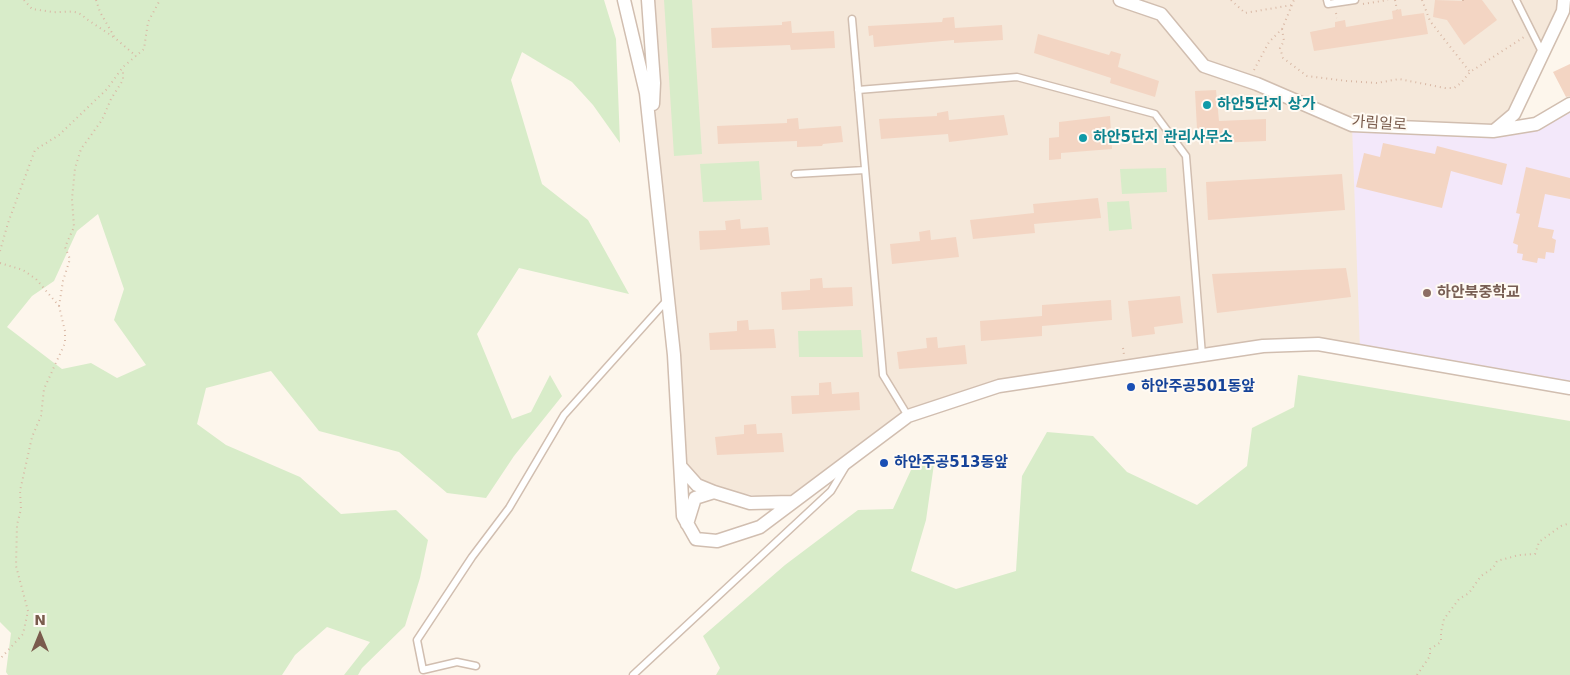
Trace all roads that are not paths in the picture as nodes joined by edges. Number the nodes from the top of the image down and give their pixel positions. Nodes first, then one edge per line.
1 (624, 0) edge
2 (648, 0) edge
3 (1120, 0) edge
4 (1327, 0) edge
5 (1355, 0) edge
6 (1516, 0) edge
7 (1564, 0) edge
8 (852, 19) dead end
9 (1543, 53) junction
10 (858, 90) junction
11 (1570, 104) edge
12 (1493, 131) junction
13 (652, 149) junction
14 (865, 170) junction
15 (795, 174) dead end
16 (668, 298) junction
17 (1202, 355) junction
18 (1570, 388) edge
19 (908, 416) junction
20 (850, 459) junction
21 (681, 468) junction
22 (714, 492) junction
23 (792, 502) junction
24 (687, 524) junction
25 (476, 666) dead end
26 (421, 673) edge
27 (633, 675) edge

1 - 13 street
2 - 13 street
3 - 12 street, 가림일로
4 - 5 lane
6 - 9 lane
7 - 9 street
8 - 10 lane
9 - 12 street
10 - 14 lane
10 - 17 lane
11 - 12 street, 가림일로
13 - 16 street
14 - 15 lane
14 - 19 lane
16 - 21 street
16 - 26 lane
17 - 18 street
17 - 19 street
19 - 20 street
20 - 23 street
20 - 27 lane
21 - 22 street
21 - 24 street
22 - 23 street
22 - 24 street
23 - 24 street
25 - 26 lane

